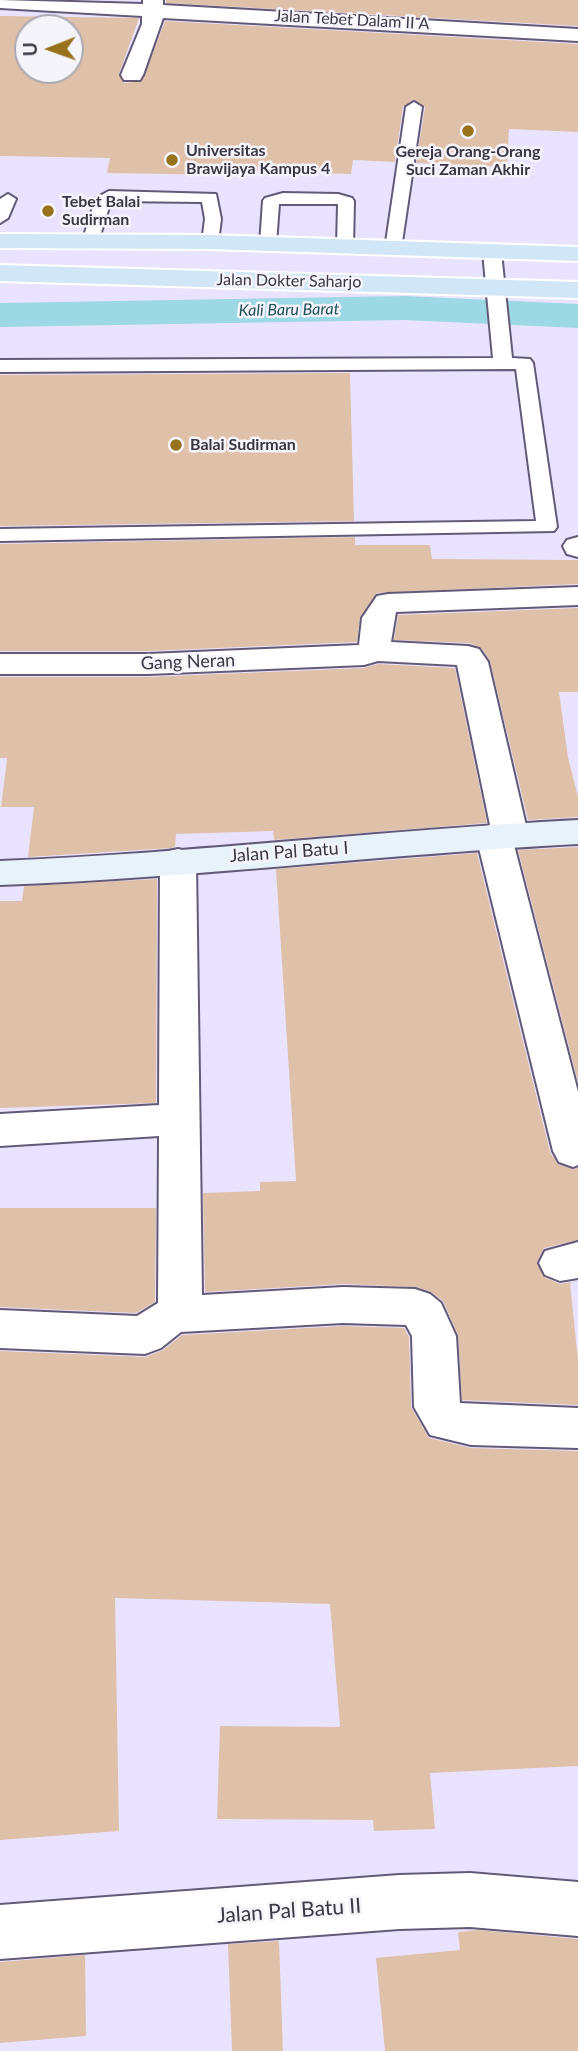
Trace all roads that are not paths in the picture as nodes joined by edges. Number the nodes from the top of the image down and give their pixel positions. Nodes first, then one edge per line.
1 (0, 2) edge
2 (152, 5) edge
3 (292, 8) edge
4 (578, 35) edge
5 (132, 75) dead end
6 (414, 107) dead end
7 (8, 199) dead end
8 (0, 218) edge
9 (0, 242) edge
10 (90, 242) junction
11 (210, 242) junction
12 (268, 244) junction
13 (345, 247) junction
14 (393, 249) junction
15 (434, 250) junction
16 (492, 252) junction
17 (578, 254) edge
18 (0, 273) edge
19 (434, 284) junction
20 (578, 290) edge
21 (496, 297) junction
22 (502, 354) junction
23 (0, 366) edge
24 (0, 535) edge
25 (578, 596) edge
26 (374, 650) junction
27 (0, 664) edge
28 (578, 832) edge
29 (502, 835) junction
30 (178, 861) junction
31 (0, 873) edge
32 (179, 1119) junction
33 (0, 1130) edge
34 (573, 1151) dead end
35 (180, 1314) junction
36 (0, 1329) edge
37 (578, 1428) edge
38 (578, 1909) edge
39 (0, 1932) edge

1 - 2 street, Jalan Tebet Dalam II A
2 - 3 street, Jalan Tebet Dalam II A
2 - 5 street
3 - 4 street, Jalan Tebet Dalam II A
6 - 14 lane
7 - 8 lane
9 - 10 main road, Jalan Dokter Saharjo
10 - 11 main road, Jalan Dokter Saharjo
10 - 11 lane
11 - 12 main road, Jalan Dokter Saharjo
12 - 13 main road, Jalan Dokter Saharjo
12 - 13 lane
13 - 14 main road, Jalan Dokter Saharjo
14 - 15 main road, Jalan Dokter Saharjo
15 - 16 main road, Jalan Dokter Saharjo
15 - 19 main road
16 - 17 main road, Jalan Dokter Saharjo
16 - 21 lane
18 - 19 main road, Jalan Dokter Saharjo
19 - 21 main road, Jalan Dokter Saharjo
20 - 21 main road, Jalan Dokter Saharjo
21 - 22 lane
22 - 23 lane
22 - 24 lane
25 - 26 street
26 - 27 street, Gang Neran
26 - 29 street, Gang Neran
28 - 29 street, Jalan Pal Batu I
29 - 30 street, Jalan Pal Batu I
29 - 34 street
30 - 31 street, Jalan Pal Batu I
30 - 32 street
32 - 33 street
32 - 35 street
35 - 36 street
35 - 37 street
38 - 39 street, Jalan Pal Batu II

